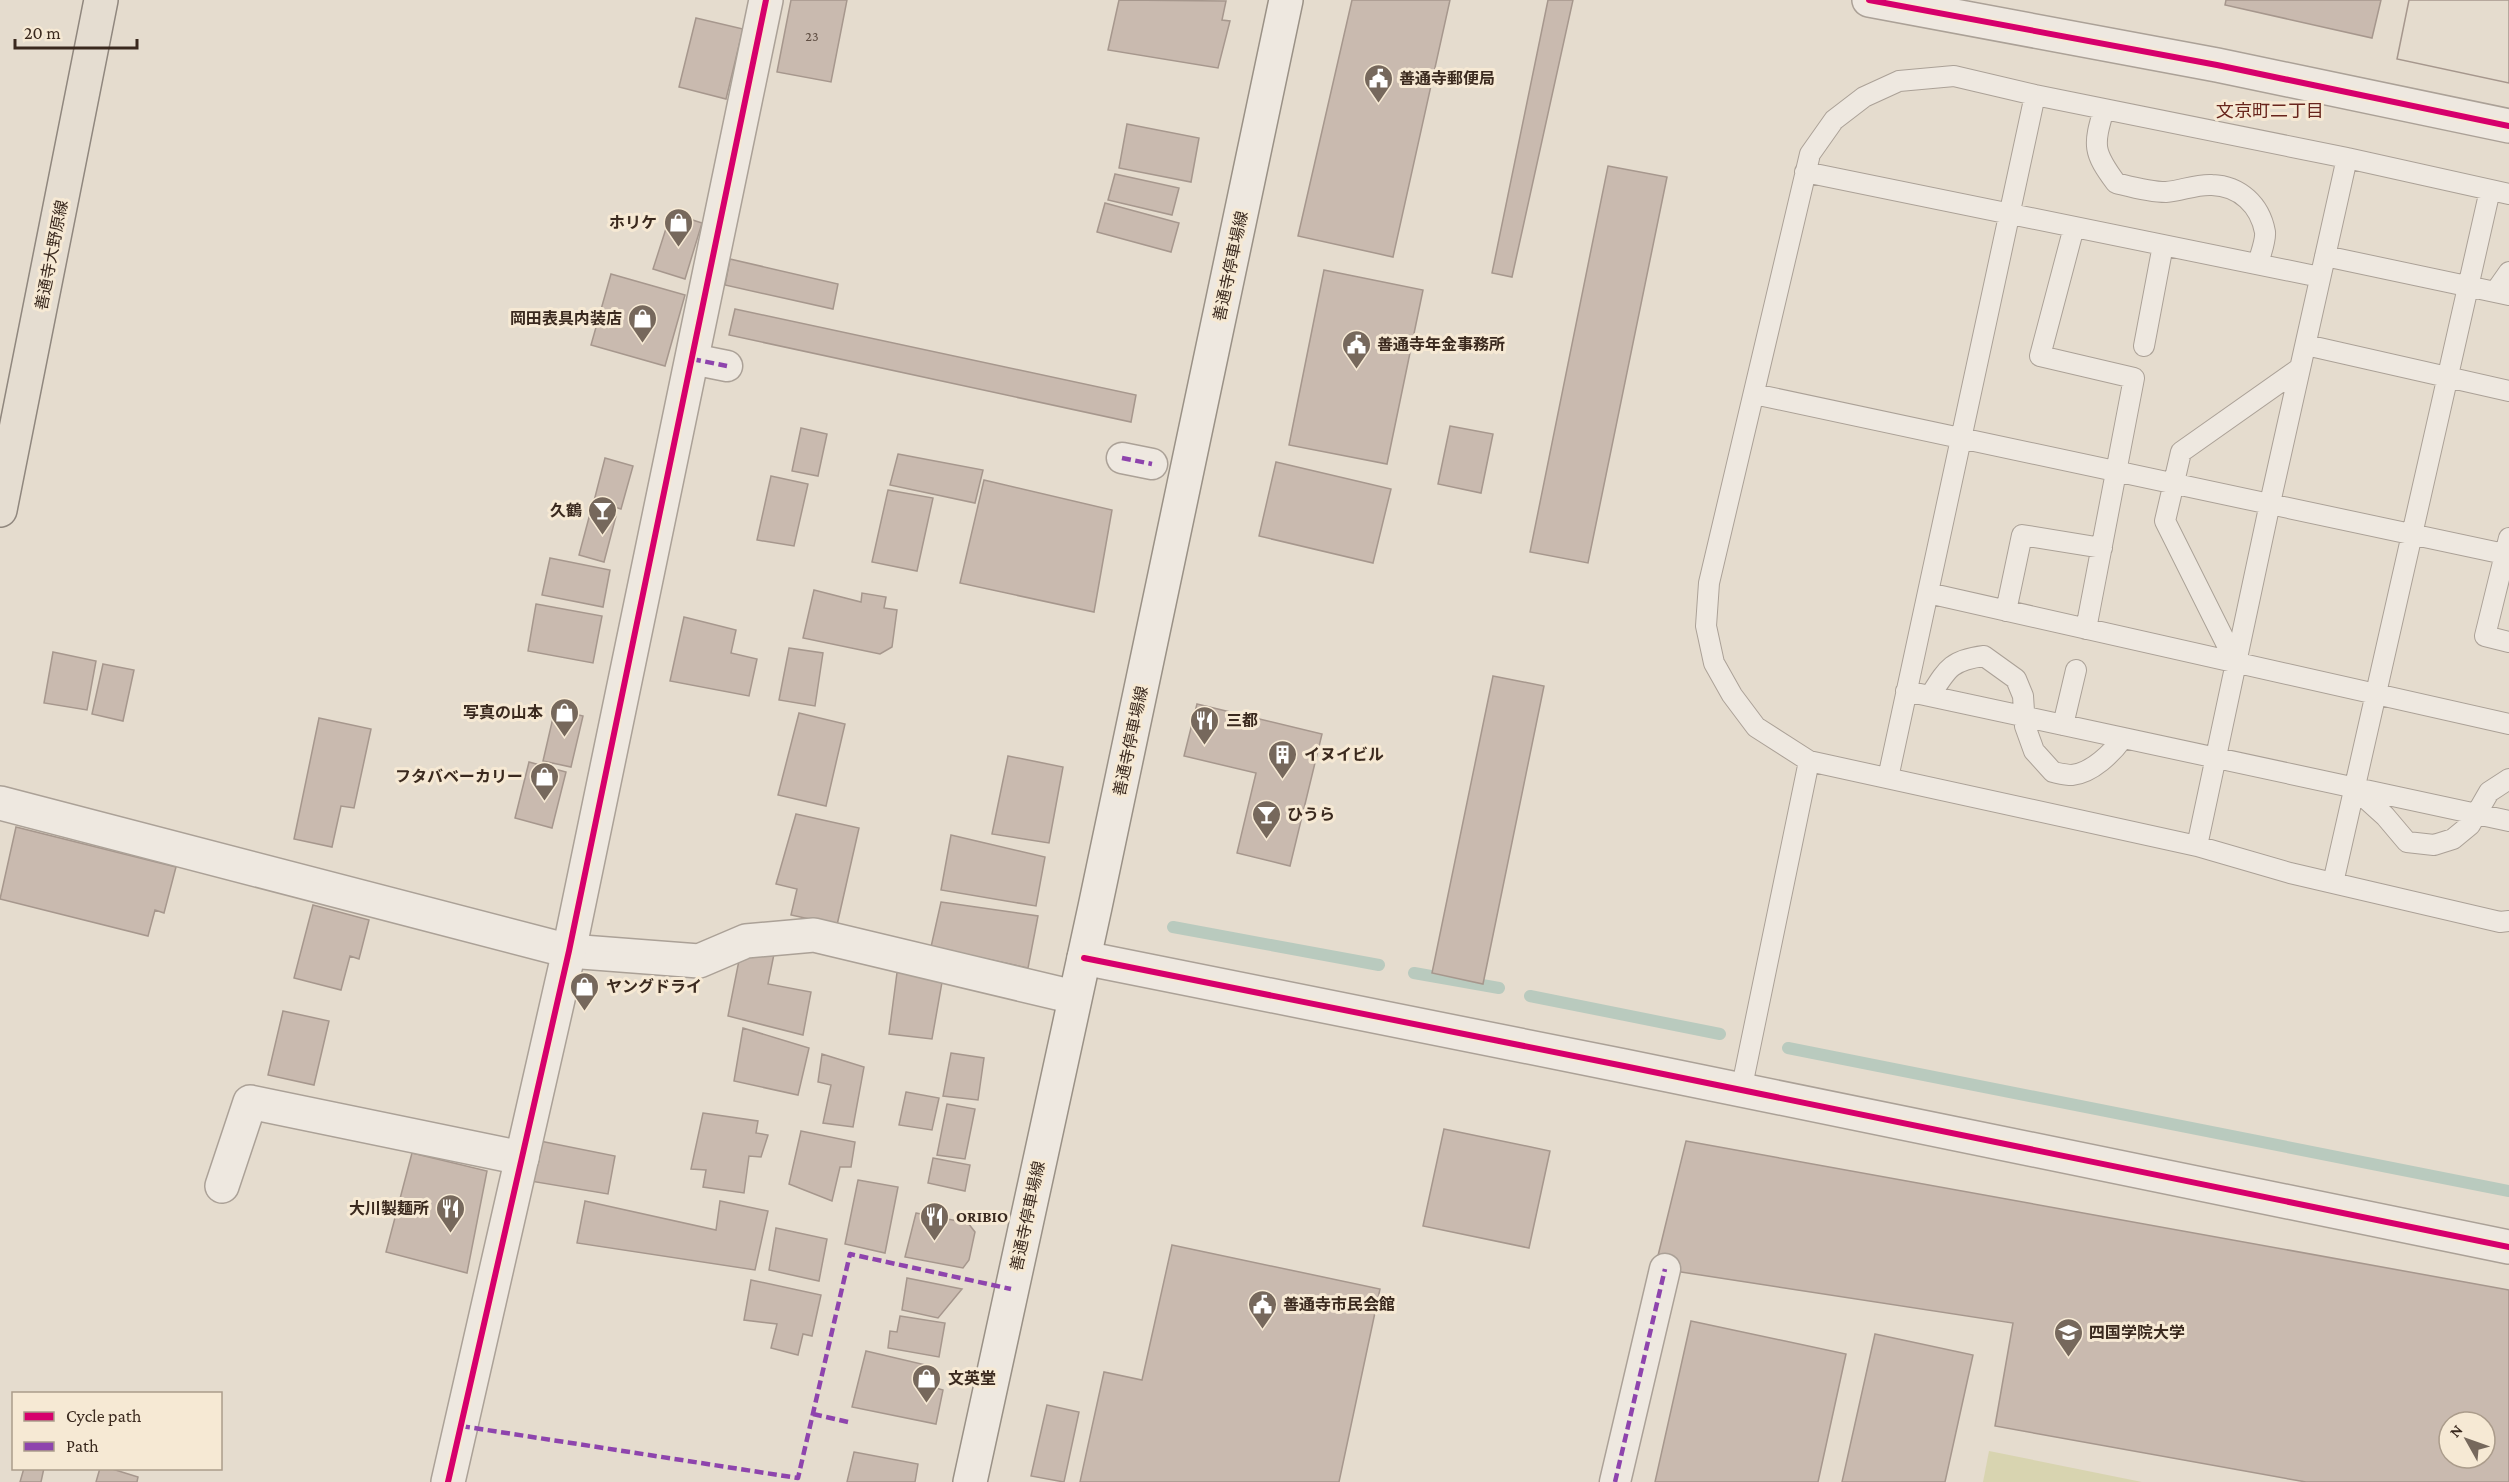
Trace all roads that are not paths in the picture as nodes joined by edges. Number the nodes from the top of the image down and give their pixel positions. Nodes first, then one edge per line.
1 (101, 0) edge
2 (766, 0) edge
3 (1287, 0) edge
4 (1869, 0) edge
5 (2035, 95) junction
6 (2104, 109) junction
7 (2509, 126) edge
8 (2347, 158) junction
9 (1805, 172) junction
10 (2499, 192) edge
11 (2010, 213) junction
12 (2073, 227) junction
13 (2163, 245) junction
14 (2325, 256) junction
15 (2258, 264) junction
16 (2509, 272) edge
17 (2320, 277) junction
18 (2468, 286) junction
19 (2502, 294) edge
20 (2306, 345) junction
21 (2144, 346) dead end
22 (692, 359) junction
23 (727, 366) dead end
24 (2300, 368) junction
25 (2448, 377) junction
26 (2509, 391) edge
27 (1754, 394) junction
28 (1962, 440) junction
29 (1122, 458) dead end
30 (1152, 464) dead end
31 (2116, 472) junction
32 (2174, 484) junction
33 (2270, 503) junction
34 (0, 510) edge
35 (2412, 535) junction
36 (2102, 548) junction
37 (2508, 549) edge
38 (1928, 593) junction
39 (2006, 611) junction
40 (2086, 629) junction
41 (2509, 642) edge
42 (2236, 663) junction
43 (2076, 670) dead end
44 (1906, 691) junction
45 (2376, 694) junction
46 (1930, 696) junction
47 (2024, 716) junction
48 (2509, 724) edge
49 (2063, 725) junction
50 (2122, 738) junction
51 (2216, 758) junction
52 (1809, 761) junction
53 (1888, 778) junction
54 (2509, 779) edge
55 (2354, 788) junction
56 (0, 803) edge
57 (2476, 814) junction
58 (2509, 821) edge
59 (2197, 846) junction
60 (2333, 883) junction
61 (2509, 921) edge
62 (569, 951) junction
63 (1084, 958) junction
64 (1074, 997) junction
65 (1741, 1091) junction
66 (522, 1158) junction
67 (222, 1186) dead end
68 (2509, 1247) edge
69 (1665, 1269) dead end
70 (448, 1482) edge
71 (970, 1482) edge
72 (1615, 1482) edge

1 - 34 main road, 善通寺大野原線
2 - 22 street
3 - 63 street, 善通寺停車場線
4 - 7 street
5 - 6 lane
5 - 9 lane
5 - 11 lane
6 - 8 lane
6 - 15 lane
8 - 10 lane
8 - 14 lane
9 - 11 lane
9 - 27 lane
10 - 18 lane
11 - 12 lane
11 - 28 lane
12 - 13 lane
12 - 31 lane
13 - 15 lane
13 - 21 lane
14 - 17 lane
14 - 18 lane
15 - 17 lane
16 - 19 lane
17 - 20 lane
18 - 19 lane
18 - 25 lane
20 - 24 lane
20 - 25 lane
22 - 23 street
22 - 62 street
24 - 32 lane
24 - 33 lane
25 - 26 lane
25 - 35 lane
27 - 28 lane
27 - 52 lane
28 - 31 lane
28 - 38 lane
29 - 30 street
31 - 32 lane
31 - 36 lane
32 - 33 lane
32 - 42 lane
33 - 35 lane
33 - 42 lane
35 - 37 lane
35 - 45 lane
36 - 39 lane
36 - 40 lane
37 - 41 lane
38 - 39 lane
38 - 44 lane
39 - 40 lane
40 - 42 lane
42 - 45 lane
42 - 51 lane
43 - 49 lane
44 - 46 lane
44 - 53 lane
45 - 48 lane
45 - 55 lane
46 - 47 lane
46 - 47 lane
47 - 49 lane
47 - 50 lane
49 - 50 lane
50 - 51 lane
51 - 55 lane
51 - 59 lane
52 - 53 lane
52 - 65 lane
53 - 59 lane
54 - 57 lane
55 - 57 lane
55 - 57 lane
55 - 60 lane
56 - 62 street
57 - 58 lane
59 - 60 lane
60 - 61 lane
62 - 64 street
62 - 66 street
63 - 64 street, 善通寺停車場線
63 - 65 street
64 - 71 street, 善通寺停車場線
65 - 68 street
66 - 67 street
66 - 70 street
69 - 72 street

